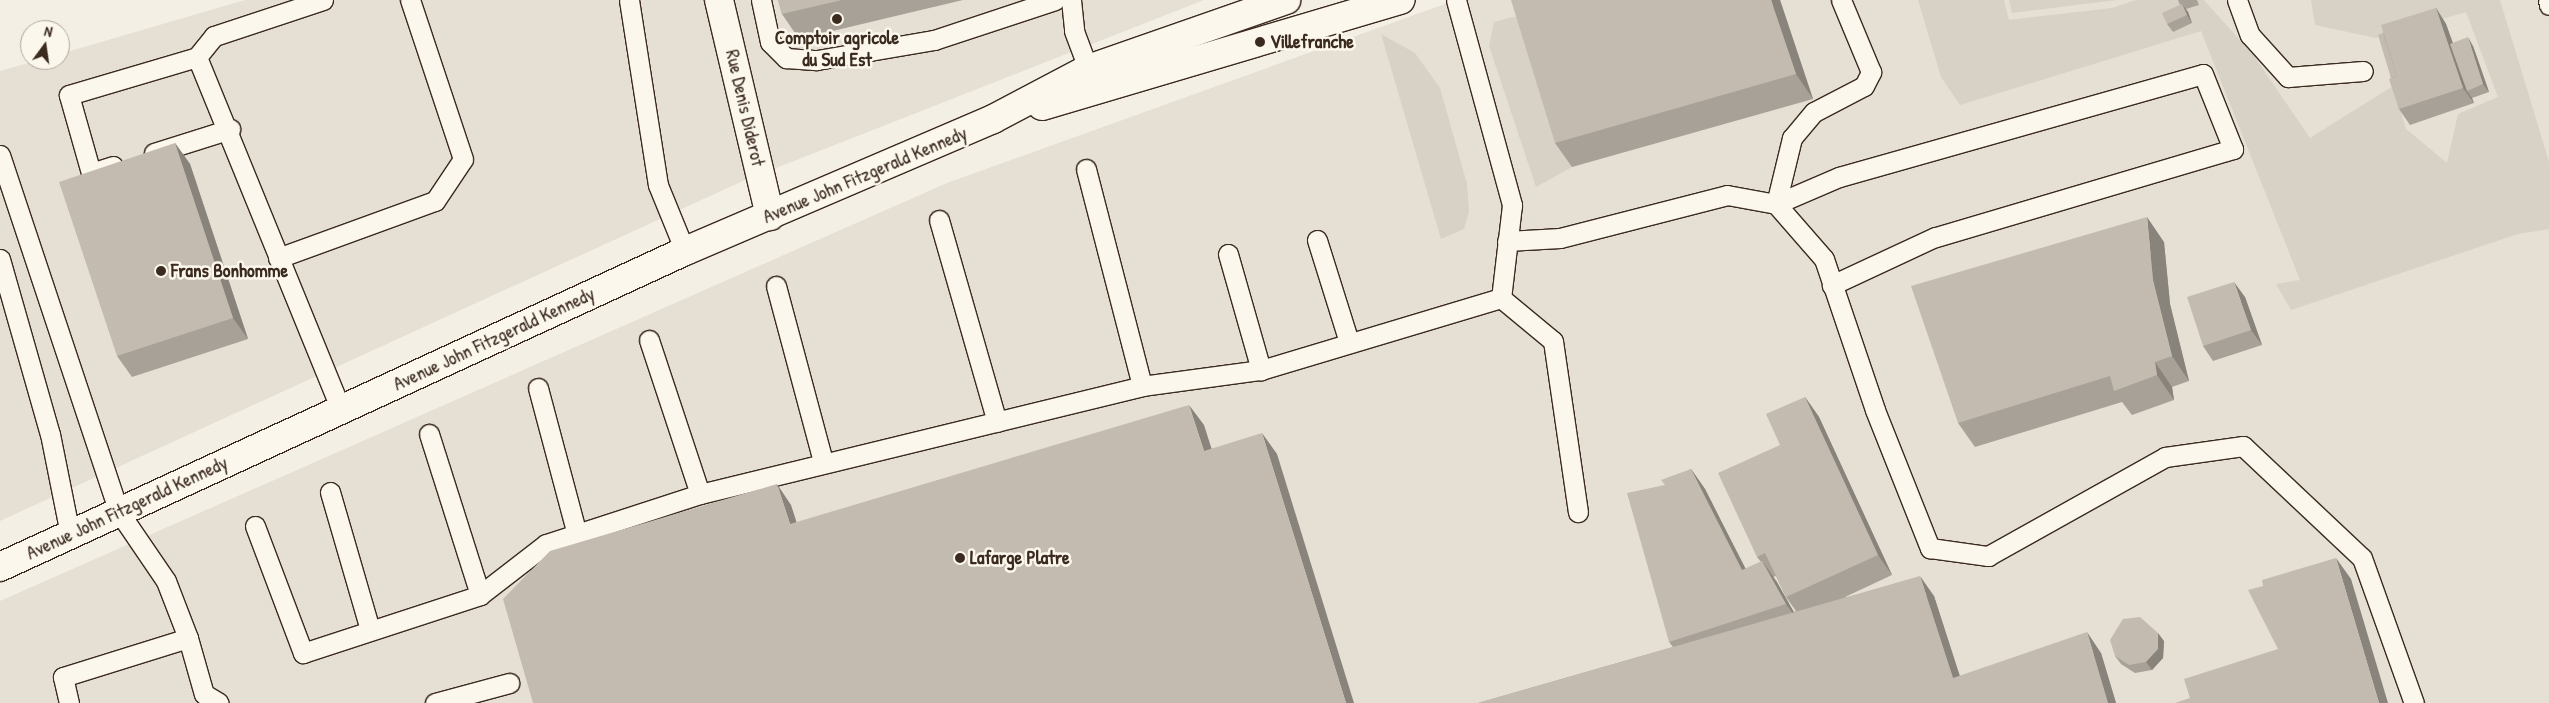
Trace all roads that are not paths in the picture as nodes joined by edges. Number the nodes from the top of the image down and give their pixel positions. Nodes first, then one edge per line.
1 (323, 0) edge
2 (410, 0) edge
3 (629, 0) edge
4 (719, 0) edge
5 (761, 0) edge
6 (1055, 0) edge
7 (1071, 0) edge
8 (1286, 0) edge
9 (1401, 0) edge
10 (1456, 0) edge
11 (1841, 0) edge
12 (2237, 0) edge
13 (2548, 0) edge
14 (2549, 5) edge
15 (197, 57) junction
16 (2363, 71) dead end
17 (1093, 80) junction
18 (230, 129) junction
19 (0, 155) edge
20 (1086, 169) dead end
21 (1776, 204) junction
22 (770, 216) junction
23 (939, 220) dead end
24 (1317, 240) dead end
25 (1507, 241) junction
26 (685, 251) junction
27 (1228, 254) dead end
28 (278, 258) junction
29 (0, 259) edge
30 (1832, 285) junction
31 (776, 286) dead end
32 (1501, 298) junction
33 (649, 340) dead end
34 (1349, 342) junction
35 (1262, 370) junction
36 (1142, 386) junction
37 (538, 388) dead end
38 (341, 409) junction
39 (997, 422) junction
40 (429, 434) dead end
41 (823, 462) junction
42 (330, 492) dead end
43 (700, 494) junction
44 (119, 512) junction
45 (1578, 512) dead end
46 (255, 526) dead end
47 (576, 531) junction
48 (70, 534) junction
49 (0, 567) edge
50 (480, 595) junction
51 (370, 630) junction
52 (188, 638) junction
53 (509, 683) dead end
54 (69, 703) edge
55 (219, 703) edge
56 (436, 703) edge
57 (2414, 703) edge

1 - 15 lane
2 - 28 lane
3 - 26 lane
4 - 22 street, Rue Denis Diderot
5 - 6 lane
7 - 17 lane
8 - 17 street, Avenue John Fitzgerald Kennedy
9 - 17 street, Avenue John Fitzgerald Kennedy
10 - 25 lane
11 - 21 lane
12 - 16 lane
13 - 14 lane
15 - 18 lane
15 - 18 lane
17 - 22 street, Avenue John Fitzgerald Kennedy
18 - 28 lane
19 - 44 lane
20 - 36 lane
21 - 25 lane
21 - 30 lane
21 - 30 lane
22 - 26 street, Avenue John Fitzgerald Kennedy
23 - 39 lane
24 - 34 lane
25 - 32 lane
26 - 38 street, Avenue John Fitzgerald Kennedy
27 - 35 lane
28 - 38 lane
29 - 48 lane
30 - 57 lane
31 - 41 lane
32 - 34 lane
32 - 45 lane
33 - 43 lane
34 - 35 lane
35 - 36 lane
36 - 39 lane
37 - 47 lane
38 - 44 street, Avenue John Fitzgerald Kennedy
39 - 41 lane
40 - 50 lane
41 - 43 lane
42 - 51 lane
43 - 47 lane
44 - 48 street, Avenue John Fitzgerald Kennedy
44 - 52 lane
46 - 51 lane
47 - 50 lane
48 - 49 street, Avenue John Fitzgerald Kennedy
50 - 51 lane
52 - 54 lane
52 - 55 lane
53 - 56 lane

